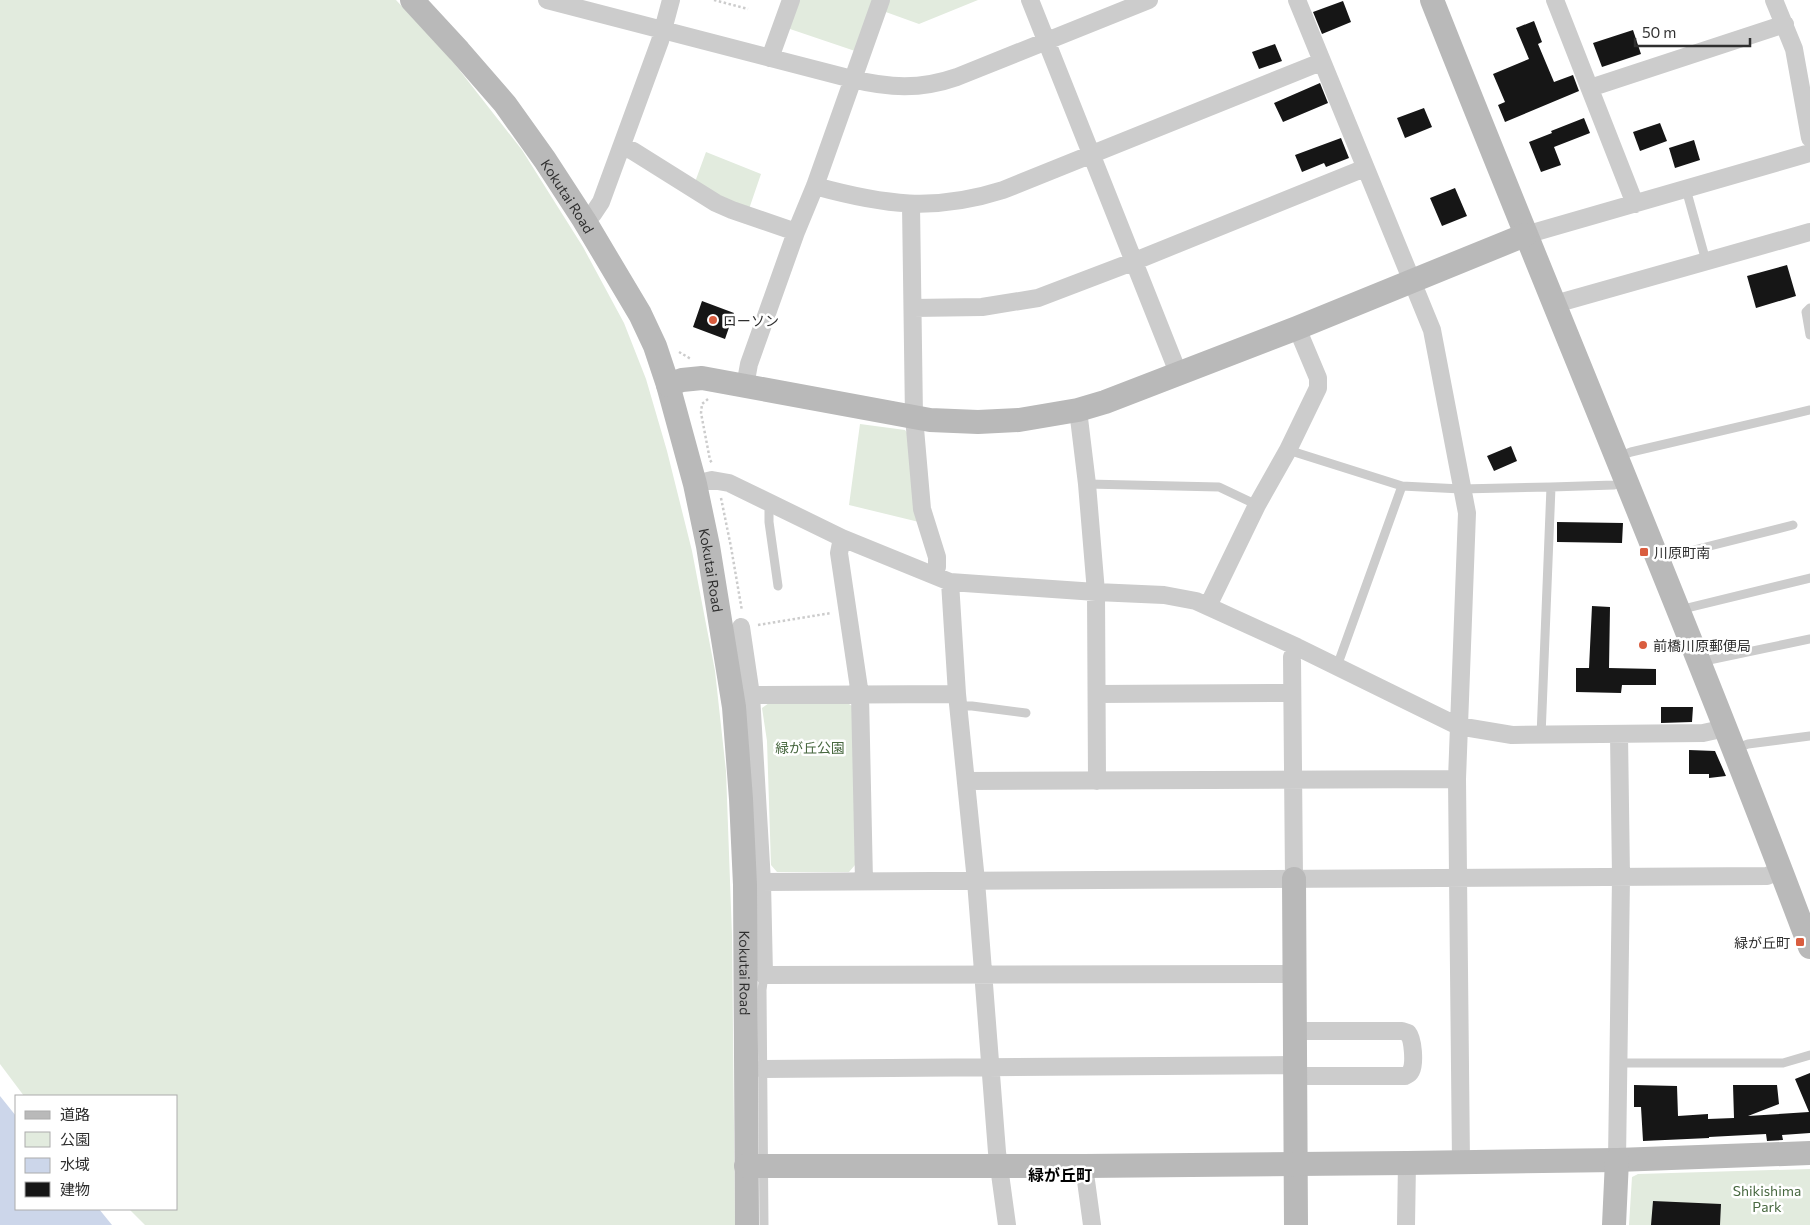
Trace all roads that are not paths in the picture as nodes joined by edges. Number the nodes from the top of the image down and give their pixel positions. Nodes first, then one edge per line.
1 (547, 0) edge
2 (671, 0) edge
3 (791, 0) edge
4 (881, 0) edge
5 (1030, 0) edge
6 (1150, 0) edge
7 (1297, 0) edge
8 (1432, 0) edge
9 (1555, 0) edge
10 (1774, 0) edge
11 (415, 1) edge
12 (565, 2) edge
13 (1784, 24) junction
14 (663, 30) junction
15 (1047, 42) junction
16 (770, 58) junction
17 (1321, 62) junction
18 (852, 79) junction
19 (1590, 88) junction
20 (1810, 138) edge
21 (622, 146) junction
22 (1810, 153) edge
23 (1092, 154) junction
24 (1365, 168) junction
25 (815, 186) junction
26 (1686, 189) junction
27 (1635, 204) junction
28 (911, 205) junction
29 (584, 220) junction
30 (796, 232) junction
31 (1810, 232) edge
32 (1525, 235) junction
33 (1135, 261) junction
34 (1706, 261) junction
35 (1411, 281) junction
36 (1555, 304) junction
37 (913, 308) junction
38 (1810, 308) edge
39 (1297, 328) junction
40 (1810, 335) edge
41 (1180, 375) junction
42 (668, 385) junction
43 (744, 386) junction
44 (1078, 410) junction
45 (1810, 410) edge
46 (914, 418) junction
47 (1288, 450) junction
48 (1617, 457) junction
49 (1626, 480) junction
50 (694, 484) junction
51 (1087, 484) junction
52 (1402, 486) junction
53 (1551, 487) junction
54 (1461, 489) junction
55 (773, 504) junction
56 (1257, 505) junction
57 (1793, 525) dead end
58 (842, 538) junction
59 (1658, 560) junction
60 (933, 575) junction
61 (1810, 578) edge
62 (950, 582) junction
63 (778, 586) dead end
64 (1096, 592) junction
65 (1208, 606) junction
66 (1678, 610) junction
67 (743, 627) road end
68 (1810, 640) edge
69 (1297, 647) junction
70 (1700, 664) junction
71 (1335, 666) junction
72 (1292, 693) junction
73 (1097, 694) junction
74 (860, 695) junction
75 (751, 696) junction
76 (958, 700) junction
77 (1026, 713) dead end
78 (1458, 726) junction
79 (1619, 734) junction
80 (1541, 736) junction
81 (1810, 736) edge
82 (1730, 739) junction
83 (1457, 779) junction
84 (1097, 780) junction
85 (1293, 780) junction
86 (966, 782) junction
87 (1781, 870) junction
88 (1621, 877) junction
89 (1458, 878) junction
90 (1294, 879) junction
91 (864, 881) junction
92 (976, 881) junction
93 (762, 882) junction
94 (1810, 947) edge
95 (982, 974) junction
96 (1294, 974) junction
97 (764, 975) junction
98 (1295, 1031) junction
99 (1810, 1055) edge
100 (1620, 1063) junction
101 (991, 1066) junction
102 (763, 1069) junction
103 (1295, 1071) junction
104 (1810, 1153) edge
105 (1617, 1160) junction
106 (1461, 1162) junction
107 (1296, 1163) junction
108 (1407, 1163) junction
109 (999, 1165) junction
110 (755, 1166) junction
111 (1084, 1166) junction
112 (747, 1225) edge
113 (764, 1225) edge
114 (1007, 1225) edge
115 (1092, 1225) edge
116 (1296, 1225) edge
117 (1406, 1225) edge
118 (1614, 1225) edge

1 - 12 street
2 - 14 street
3 - 16 street
4 - 18 street
5 - 15 street
6 - 15 street
7 - 17 street
8 - 32 street
9 - 19 street
10 - 13 street
11 - 29 street, Kokutai Road
12 - 14 street
13 - 19 street
13 - 20 street
14 - 16 street
14 - 21 street
15 - 18 street
15 - 23 street
16 - 18 street
17 - 23 street
17 - 24 street
18 - 25 street
19 - 27 street
21 - 29 street
21 - 30 street
22 - 26 street
23 - 28 street
23 - 33 street
24 - 33 street
24 - 35 street
25 - 28 street
25 - 30 street
26 - 27 street
26 - 34 lane
27 - 32 street
28 - 37 street
29 - 42 street, Kokutai Road
30 - 43 street
31 - 34 street
32 - 35 street
32 - 36 street
33 - 37 street
33 - 41 street
34 - 36 street
35 - 39 street
35 - 54 street
36 - 48 street
37 - 46 street
38 - 40 lane
39 - 41 street
39 - 47 street
41 - 44 street
42 - 43 street
42 - 50 street, Kokutai Road
43 - 46 street
44 - 46 street
44 - 51 street
45 - 48 lane
46 - 60 street
47 - 52 lane
47 - 56 street
48 - 49 street
49 - 53 lane
49 - 59 street
50 - 55 street
50 - 110 street, Kokutai Road
51 - 56 lane
51 - 64 street
52 - 54 lane
52 - 71 lane
53 - 54 lane
53 - 80 lane
54 - 78 street
55 - 58 street
55 - 63 lane
56 - 65 street
57 - 59 lane
58 - 60 street
58 - 74 street
59 - 66 street
60 - 62 street
61 - 66 lane
62 - 64 street
62 - 76 street
64 - 65 street
64 - 73 street
65 - 69 street
66 - 70 street
67 - 75 street
68 - 70 lane
69 - 71 street
69 - 72 street
70 - 82 street
71 - 78 street
72 - 73 street
72 - 85 street
73 - 84 street
74 - 75 street
74 - 76 street
74 - 91 street
75 - 93 street
76 - 77 lane
76 - 86 street
78 - 80 street
78 - 83 street
79 - 80 street
79 - 82 street
79 - 88 street
81 - 82 lane
82 - 87 street
83 - 85 street
83 - 89 street
84 - 85 street
84 - 86 street
85 - 90 street
86 - 92 street
87 - 88 street
87 - 94 street
88 - 89 street
88 - 100 street
89 - 90 street
89 - 106 street
90 - 92 street
90 - 96 street
91 - 92 street
91 - 93 street
92 - 95 street
93 - 97 street
95 - 96 street
95 - 97 street
95 - 101 street
96 - 98 street
97 - 102 lane
98 - 103 street
98 - 103 street
99 - 100 lane
100 - 105 street
101 - 102 street
101 - 103 street
101 - 109 street
102 - 110 lane
103 - 107 street
104 - 105 street
105 - 106 street
105 - 118 street
106 - 108 street
107 - 108 street
107 - 111 street
107 - 116 street
108 - 117 street
109 - 110 street
109 - 111 street
109 - 114 street
110 - 112 street, Kokutai Road
110 - 113 lane
111 - 115 street

